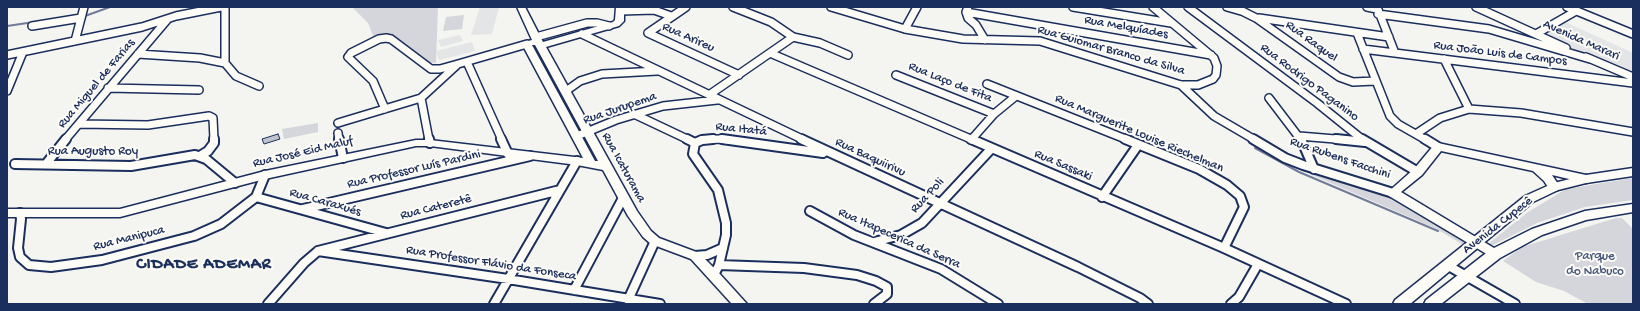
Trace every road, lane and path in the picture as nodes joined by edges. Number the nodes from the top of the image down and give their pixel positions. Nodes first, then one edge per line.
1 (84, 7) edge
2 (220, 7) edge
3 (225, 7) edge
4 (521, 7) edge
5 (686, 7) edge
6 (733, 7) edge
7 (831, 7) edge
8 (917, 7) edge
9 (1073, 7) edge
10 (1153, 7) edge
11 (1188, 7) edge
12 (1227, 7) edge
13 (1367, 7) edge
14 (1476, 7) edge
15 (1492, 7) edge
16 (1567, 7) edge
17 (620, 9) edge
18 (1240, 9) edge
19 (967, 10) edge
20 (1377, 10) edge
21 (1485, 11) junction
22 (1576, 11) junction
23 (671, 16) junction
24 (81, 18) junction
25 (1256, 18) junction
26 (168, 19) junction
27 (1505, 20) junction
28 (1172, 23) junction
29 (32, 26) dead end
30 (609, 26) junction
31 (905, 29) junction
32 (1489, 29) junction
33 (1357, 33) junction
34 (582, 34) junction
35 (1536, 34) junction
36 (1633, 34) edge
37 (793, 37) junction
38 (1389, 37) junction
39 (985, 40) junction
40 (75, 41) junction
41 (539, 41) junction
42 (527, 44) junction
43 (1363, 49) junction
44 (23, 52) junction
45 (770, 53) junction
46 (1395, 53) junction
47 (138, 54) junction
48 (7, 55) edge
49 (848, 55) dead end
50 (1211, 55) junction
51 (1590, 58) junction
52 (1444, 59) junction
53 (467, 62) junction
54 (225, 63) junction
55 (458, 64) junction
56 (659, 71) junction
57 (739, 75) junction
58 (896, 75) dead end
59 (1633, 77) edge
60 (1375, 81) junction
61 (1633, 83) edge
62 (987, 84) dead end
63 (1181, 85) junction
64 (259, 86) dead end
65 (108, 88) junction
66 (199, 90) dead end
67 (566, 90) junction
68 (7, 91) edge
69 (709, 95) junction
70 (1016, 96) junction
71 (421, 98) junction
72 (1269, 98) dead end
73 (718, 100) junction
74 (385, 109) junction
75 (1469, 109) junction
76 (634, 114) junction
77 (994, 114) junction
78 (338, 123) dead end
79 (78, 124) junction
80 (587, 132) junction
81 (1633, 132) edge
82 (338, 133) dead end
83 (1416, 134) junction
84 (577, 136) junction
85 (1299, 136) junction
86 (971, 140) junction
87 (1366, 142) junction
88 (695, 143) junction
89 (430, 144) junction
90 (1138, 145) junction
91 (1438, 147) junction
92 (991, 149) junction
93 (508, 154) junction
94 (832, 154) junction
95 (198, 156) junction
96 (530, 156) junction
97 (343, 158) junction
98 (577, 160) junction
99 (590, 162) junction
100 (14, 164) dead end
101 (46, 164) junction
102 (608, 167) junction
103 (1536, 168) junction
104 (1314, 169) junction
105 (1418, 172) junction
106 (1633, 172) edge
107 (265, 175) junction
108 (1586, 179) junction
109 (235, 183) junction
110 (1554, 187) junction
111 (560, 190) junction
112 (1393, 193) junction
113 (256, 197) junction
114 (1102, 197) junction
115 (623, 198) junction
116 (938, 204) junction
117 (1633, 208) edge
118 (303, 209) junction
119 (810, 211) dead end
120 (7, 213) edge
121 (20, 213) junction
122 (388, 234) junction
123 (655, 241) junction
124 (874, 242) junction
125 (1476, 242) junction
126 (723, 248) junction
127 (1224, 248) junction
128 (318, 251) junction
129 (1495, 254) junction
130 (694, 256) junction
131 (1258, 264) junction
132 (1447, 265) junction
133 (716, 270) junction
134 (1467, 276) junction
135 (508, 279) junction
136 (574, 290) junction
137 (628, 300) junction
138 (268, 304) edge
139 (494, 304) edge
140 (660, 304) edge
141 (740, 304) edge
142 (874, 304) edge
143 (998, 304) edge
144 (1148, 304) edge
145 (1231, 304) edge
146 (1346, 304) edge
147 (1400, 304) edge
148 (1431, 304) edge
149 (1515, 304) edge

1 - 24 street
2 - 26 street
3 - 54 street
4 - 41 street, Rua Icaturama
5 - 23 street, Rua Arireu
6 - 37 street
7 - 31 street, Rua Guiomar Branco da Silva
8 - 31 street
9 - 28 street
10 - 28 street
11 - 87 street, Rua Rodrigo Paganino
12 - 18 street, Rua Raquel
13 - 20 street
14 - 21 street, Avenida Marari
15 - 21 street
16 - 22 street
17 - 23 street
17 - 30 street
18 - 25 street, Rua Raquel
19 - 39 street
19 - 50 street, Rua Melquíades
20 - 32 street
20 - 38 street
21 - 27 street, Avenida Marari
22 - 35 street
22 - 36 street
23 - 57 street, Rua Arireu
24 - 29 street
24 - 40 street
25 - 33 street
25 - 60 street, Rua Raquel
26 - 40 street
26 - 47 street, Rua Miguel de Farias
27 - 32 street
27 - 35 street, Avenida Marari
28 - 50 street
30 - 34 street
30 - 41 street
31 - 39 street, Rua Guiomar Branco da Silva
32 - 51 street
33 - 38 street
33 - 43 street
34 - 41 street
34 - 56 street, Rua Baquiirivu
35 - 51 street, Avenida Marari
37 - 45 street
37 - 49 street
38 - 46 street
39 - 63 street, Rua Guiomar Branco da Silva
40 - 44 street
41 - 42 street
41 - 67 street, Rua Icaturama
42 - 53 street
42 - 84 street, Rua Icaturama
43 - 46 street, Rua João Luis de Campos
43 - 60 street
44 - 48 street
44 - 68 street
45 - 57 street
45 - 86 street, Rua Sassaki
46 - 52 street, Rua João Luis de Campos
47 - 54 street
47 - 65 street, Rua Miguel de Farias
50 - 63 street, Rua Guiomar Branco da Silva
51 - 59 street, Avenida Marari
52 - 61 street, Rua João Luis de Campos
52 - 75 street
53 - 55 street
53 - 93 street
54 - 64 street
55 - 71 street
55 - 74 street
56 - 67 street
56 - 69 street, Rua Baquiirivu
57 - 69 street
58 - 77 street, Rua Laço de Fita
60 - 83 street
62 - 70 street, Rua Marguerite Louise Riechelman
63 - 104 street, Rua Rubens Facchini
65 - 66 street
65 - 79 street, Rua Miguel de Farias
67 - 80 street, Rua Icaturama
69 - 73 street, Rua Baquiirivu
70 - 77 street
70 - 90 street, Rua Marguerite Louise Riechelman
71 - 74 street
71 - 89 street
72 - 85 street
73 - 76 street, Rua Jurupema
73 - 94 street, Rua Baquiirivu
74 - 78 street
75 - 81 street
75 - 83 street
76 - 80 street, Rua Jurupema
76 - 88 street
77 - 86 street
79 - 95 street
79 - 101 street, Rua Miguel de Farias
80 - 84 street, Rua Jurupema
80 - 102 street, Rua Icaturama
82 - 97 street
83 - 91 street
84 - 99 street, Rua Icaturama
85 - 87 street
85 - 104 street
86 - 92 street, Rua Sassaki
87 - 105 street, Rua Rodrigo Paganino
88 - 94 street, Rua Itatá
88 - 126 street
89 - 93 street, Rua José Eid Maluf
89 - 97 street, Rua José Eid Maluf
90 - 114 street
90 - 127 street, Rua Marguerite Louise Riechelman
91 - 103 street
91 - 105 street
92 - 114 street, Rua Sassaki
92 - 116 street, Rua Poli
93 - 96 street, Rua José Eid Maluf
94 - 116 street, Rua Baquiirivu
95 - 101 street, Rua Augusto Roy
95 - 109 street
96 - 98 street, Rua José Eid Maluf
96 - 118 street, Rua Professor Luís Pardini
97 - 107 street, Rua José Eid Maluf
98 - 99 street, Rua José Eid Maluf
98 - 111 street
99 - 102 street, Rua José Eid Maluf
100 - 101 street, Rua Augusto Roy
102 - 115 street, Rua Icaturama
103 - 108 street
103 - 110 street
104 - 112 street, Rua Rubens Facchini
105 - 112 street
106 - 108 main road, Avenida Cupecê
107 - 109 street, Rua José Eid Maluf
107 - 113 street
108 - 110 main road, Avenida Cupecê
109 - 121 street, Rua José Eid Maluf
110 - 125 main road, Avenida Cupecê
111 - 122 street, Rua Cateretê
111 - 135 street
112 - 125 street, Rua Rubens Facchini
113 - 118 street, Rua Caraxués
113 - 121 street, Rua Manipuca
114 - 127 street, Rua Sassaki
115 - 123 street, Rua Icaturama
115 - 136 street
116 - 124 street, Rua Poli
116 - 144 street, Rua Baquiirivu
117 - 129 main road, Avenida Cupecê
118 - 122 street, Rua Caraxués
119 - 124 street, Rua Itapecerica da Serra
120 - 121 street, Rua José Eid Maluf
122 - 128 street, Rua Cateretê
123 - 130 street, Rua Icaturama
123 - 137 street
124 - 143 street, Rua Itapecerica da Serra
125 - 129 street, Rua Rubens Facchini
125 - 132 main road, Avenida Cupecê
126 - 130 street
126 - 133 street
127 - 131 street, Rua Sassaki
128 - 135 street, Rua Professor Flávio da Fonseca
128 - 138 street
129 - 134 main road, Avenida Cupecê
130 - 133 street
131 - 145 street
131 - 146 street, Rua Sassaki
132 - 134 street
132 - 147 main road, Avenida Cupecê
133 - 141 street
133 - 142 street
134 - 148 main road, Avenida Cupecê
134 - 149 street
135 - 136 street, Rua Professor Flávio da Fonseca
135 - 139 street
136 - 137 street, Rua Professor Flávio da Fonseca
137 - 140 street, Rua Professor Flávio da Fonseca

